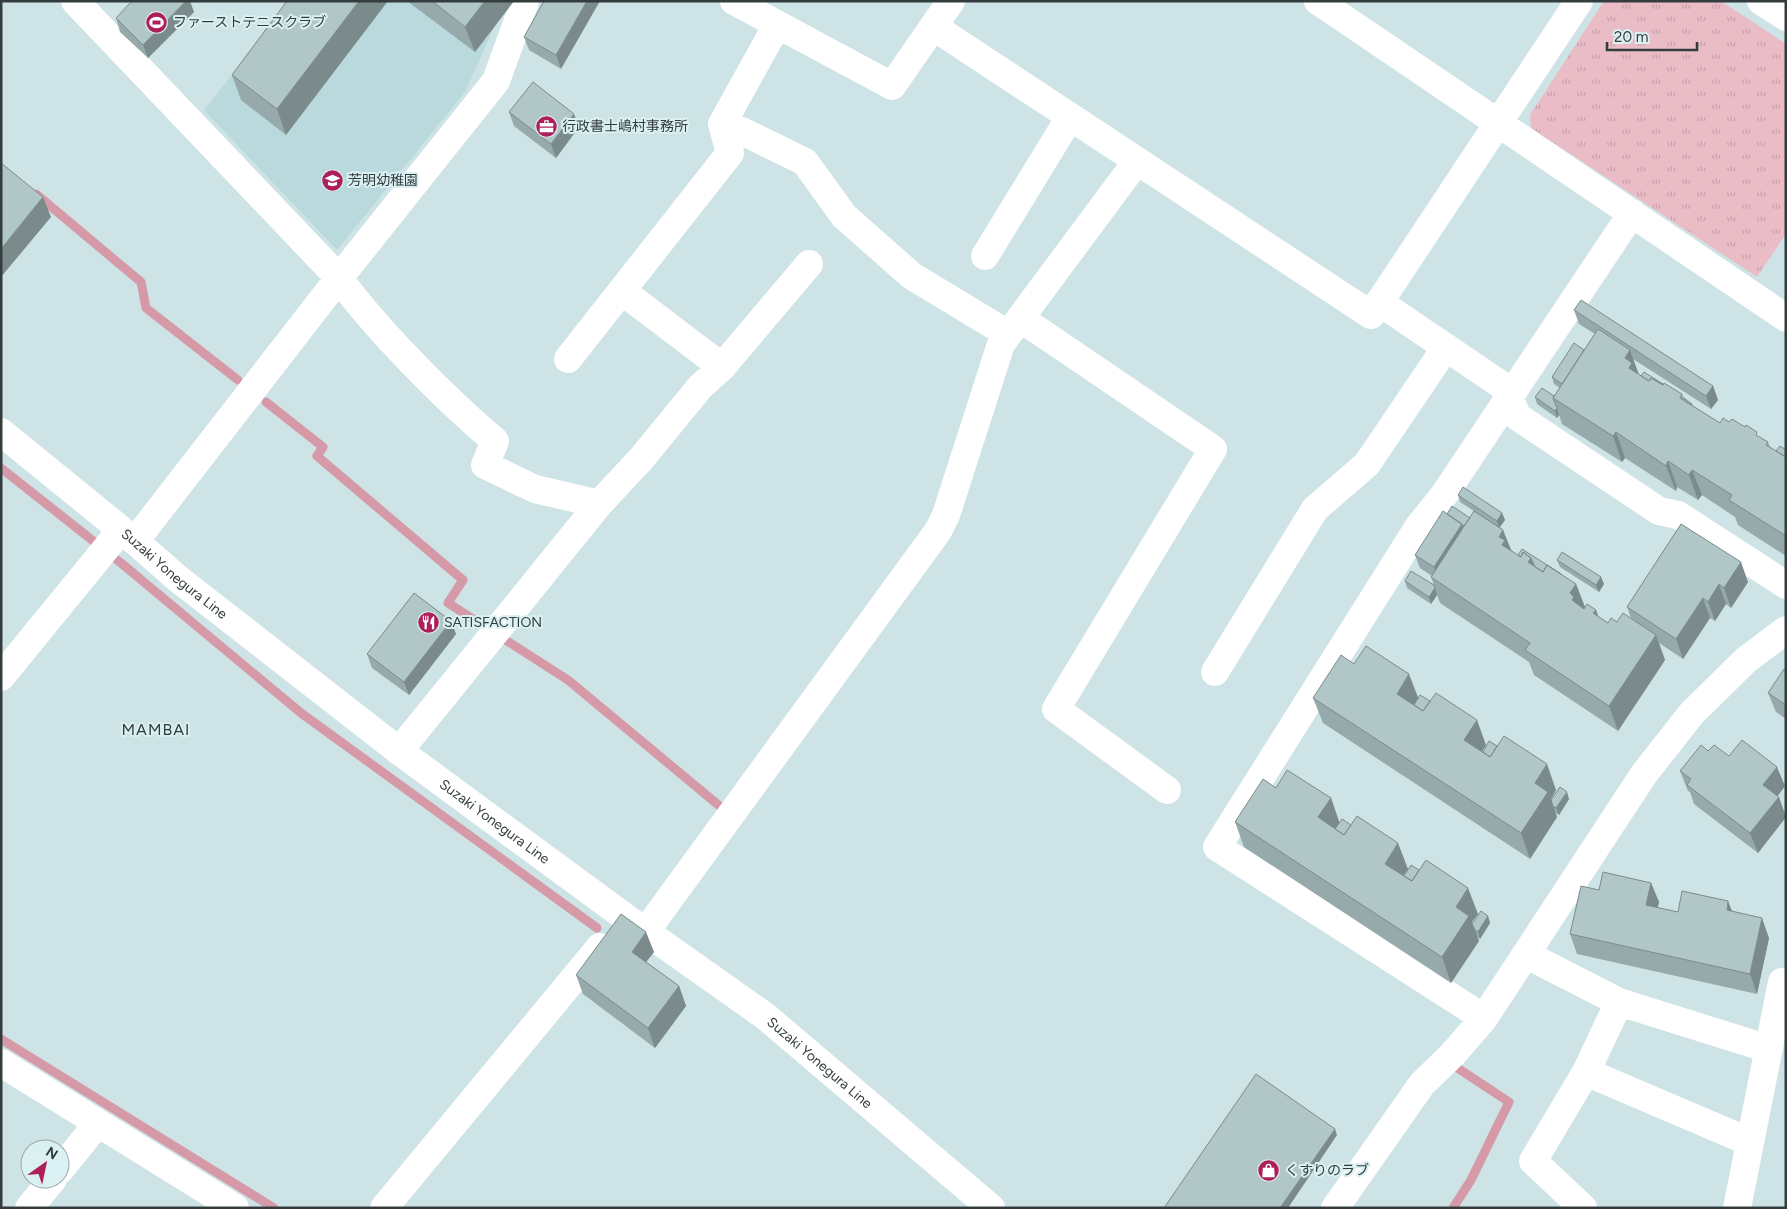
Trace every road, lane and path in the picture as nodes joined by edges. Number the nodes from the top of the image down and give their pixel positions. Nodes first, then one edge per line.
1 (75, 1) edge
2 (525, 1) edge
3 (734, 1) edge
4 (951, 1) edge
5 (1318, 1) edge
6 (1579, 1) edge
7 (1761, 1) edge
8 (1786, 17) edge
9 (777, 26) junction
10 (934, 27) junction
11 (1070, 117) junction
12 (1499, 122) junction
13 (722, 124) junction
14 (1137, 161) junction
15 (1632, 213) junction
16 (985, 256) dead end
17 (809, 264) dead end
18 (339, 278) junction
19 (622, 291) junction
20 (1379, 302) junction
21 (1786, 318) edge
22 (1014, 326) junction
23 (1446, 347) junction
24 (568, 359) dead end
25 (722, 367) junction
26 (1509, 398) junction
27 (1, 432) edge
28 (599, 504) junction
29 (117, 542) junction
30 (1786, 585) edge
31 (1786, 630) edge
32 (1215, 672) dead end
33 (1, 677) edge
34 (399, 751) junction
35 (1167, 790) dead end
36 (636, 924) junction
37 (1527, 955) junction
38 (1782, 982) dead end
39 (1618, 1002) junction
40 (1484, 1018) junction
41 (1769, 1049) junction
42 (1, 1063) edge
43 (1586, 1072) junction
44 (98, 1123) junction
45 (1750, 1142) junction
46 (70, 1158) edge
47 (45, 1189) edge
48 (29, 1208) edge
49 (235, 1208) edge
50 (384, 1208) edge
51 (991, 1208) edge
52 (1335, 1208) edge
53 (1583, 1208) edge
54 (1737, 1208) edge

1 - 18 street
2 - 18 street
3 - 9 street
4 - 10 street
5 - 12 street
6 - 12 street
7 - 8 street
9 - 10 street
9 - 13 street
10 - 11 street
11 - 14 street
11 - 16 street
12 - 15 street
12 - 20 street
13 - 19 street
13 - 22 street
14 - 20 street
14 - 22 street
15 - 21 street
15 - 26 street
17 - 25 street
18 - 28 street
18 - 29 street
19 - 24 street
19 - 25 street
20 - 23 street
22 - 35 street
22 - 36 street
23 - 26 street
23 - 32 street
25 - 28 street
26 - 30 street
26 - 40 street
27 - 29 street, Suzaki Yonegura Line
28 - 34 street
29 - 33 street
29 - 34 street, Suzaki Yonegura Line
31 - 37 street
34 - 36 street, Suzaki Yonegura Line
36 - 50 street
36 - 51 street, Suzaki Yonegura Line
37 - 39 street
37 - 40 street
38 - 41 street
39 - 41 street
39 - 43 street
40 - 52 street
41 - 45 street
42 - 44 street
43 - 45 street
43 - 53 street
44 - 46 street
44 - 49 street
45 - 54 street
47 - 48 street

